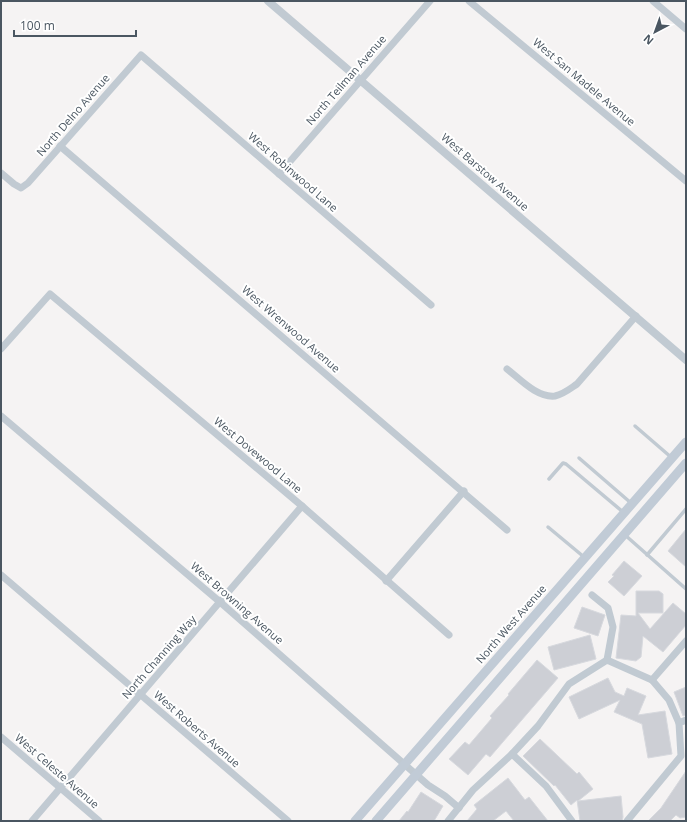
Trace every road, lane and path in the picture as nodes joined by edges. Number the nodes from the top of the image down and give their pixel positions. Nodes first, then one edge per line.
1 (268, 1) edge
2 (430, 1) edge
3 (469, 1) edge
4 (653, 1) edge
5 (686, 30) edge
6 (141, 55) joint
7 (360, 80) junction
8 (60, 146) junction
9 (1, 173) edge
10 (279, 174) junction
11 (686, 181) edge
12 (431, 305) dead end
13 (636, 316) junction
14 (1, 349) edge
15 (686, 360) edge
16 (507, 369) dead end
17 (1, 417) edge
18 (635, 426) dead end
19 (686, 442) edge
20 (579, 458) dead end
21 (672, 458) junction
22 (686, 463) edge
23 (549, 479) dead end
24 (464, 491) junction
25 (632, 503) junction
26 (302, 506) junction
27 (686, 509) edge
28 (624, 513) junction
29 (548, 527) dead end
30 (507, 530) dead end
31 (624, 534) junction
32 (647, 555) junction
33 (585, 558) junction
34 (1, 575) edge
35 (386, 581) junction
36 (686, 589) edge
37 (592, 595) dead end
38 (220, 602) junction
39 (449, 635) dead end
40 (686, 641) edge
41 (607, 660) junction
42 (652, 680) junction
43 (141, 695) junction
44 (683, 722) edge
45 (1, 737) edge
46 (512, 754) junction
47 (404, 764) junction
48 (416, 774) junction
49 (61, 788) junction
50 (459, 808) junction
51 (32, 821) edge
52 (99, 821) edge
53 (288, 821) edge
54 (355, 821) edge
55 (376, 821) edge
56 (448, 821) edge
57 (572, 821) edge
58 (627, 821) edge

1 - 7 street, West Barstow Avenue
2 - 7 street, North Teilman Avenue
3 - 11 street, West San Madele Avenue
4 - 5 street
6 - 8 street, North Delno Avenue
6 - 10 street, West Robinwood Lane
7 - 10 street, North Teilman Avenue
7 - 13 street, West Barstow Avenue
8 - 9 street, North Delno Avenue
8 - 24 street, West Wrenwood Avenue
10 - 12 street, West Robinwood Lane
13 - 15 street, West Barstow Avenue
13 - 16 street
14 - 26 street, West Dovewood Lane
17 - 38 street, West Browning Avenue
18 - 21 lane
19 - 21 main road, North West Avenue
20 - 25 lane
21 - 25 main road, North West Avenue
22 - 31 main road
23 - 28 lane
24 - 30 street, West Wrenwood Avenue
24 - 35 street
25 - 28 main road, North West Avenue
26 - 35 street, West Dovewood Lane
26 - 38 street, North Channing Way
27 - 32 lane
28 - 33 main road, North West Avenue
29 - 33 lane
31 - 32 lane
31 - 48 main road
32 - 36 lane
33 - 47 main road, North West Avenue
34 - 43 street, West Roberts Avenue
35 - 39 street, West Dovewood Lane
37 - 41 street
38 - 43 street, North Channing Way
38 - 47 street, West Browning Avenue
40 - 42 street
41 - 42 street
41 - 46 street
42 - 44 street
43 - 49 street, North Channing Way
43 - 53 street, West Roberts Avenue
44 - 58 street
45 - 49 street, West Celeste Avenue
46 - 50 street
46 - 57 street
47 - 48 street, West Browning Avenue
47 - 54 main road, North West Avenue
48 - 50 street, West Browning Avenue
48 - 55 main road
49 - 51 street, North Channing Way
49 - 52 street, West Celeste Avenue
50 - 56 street

